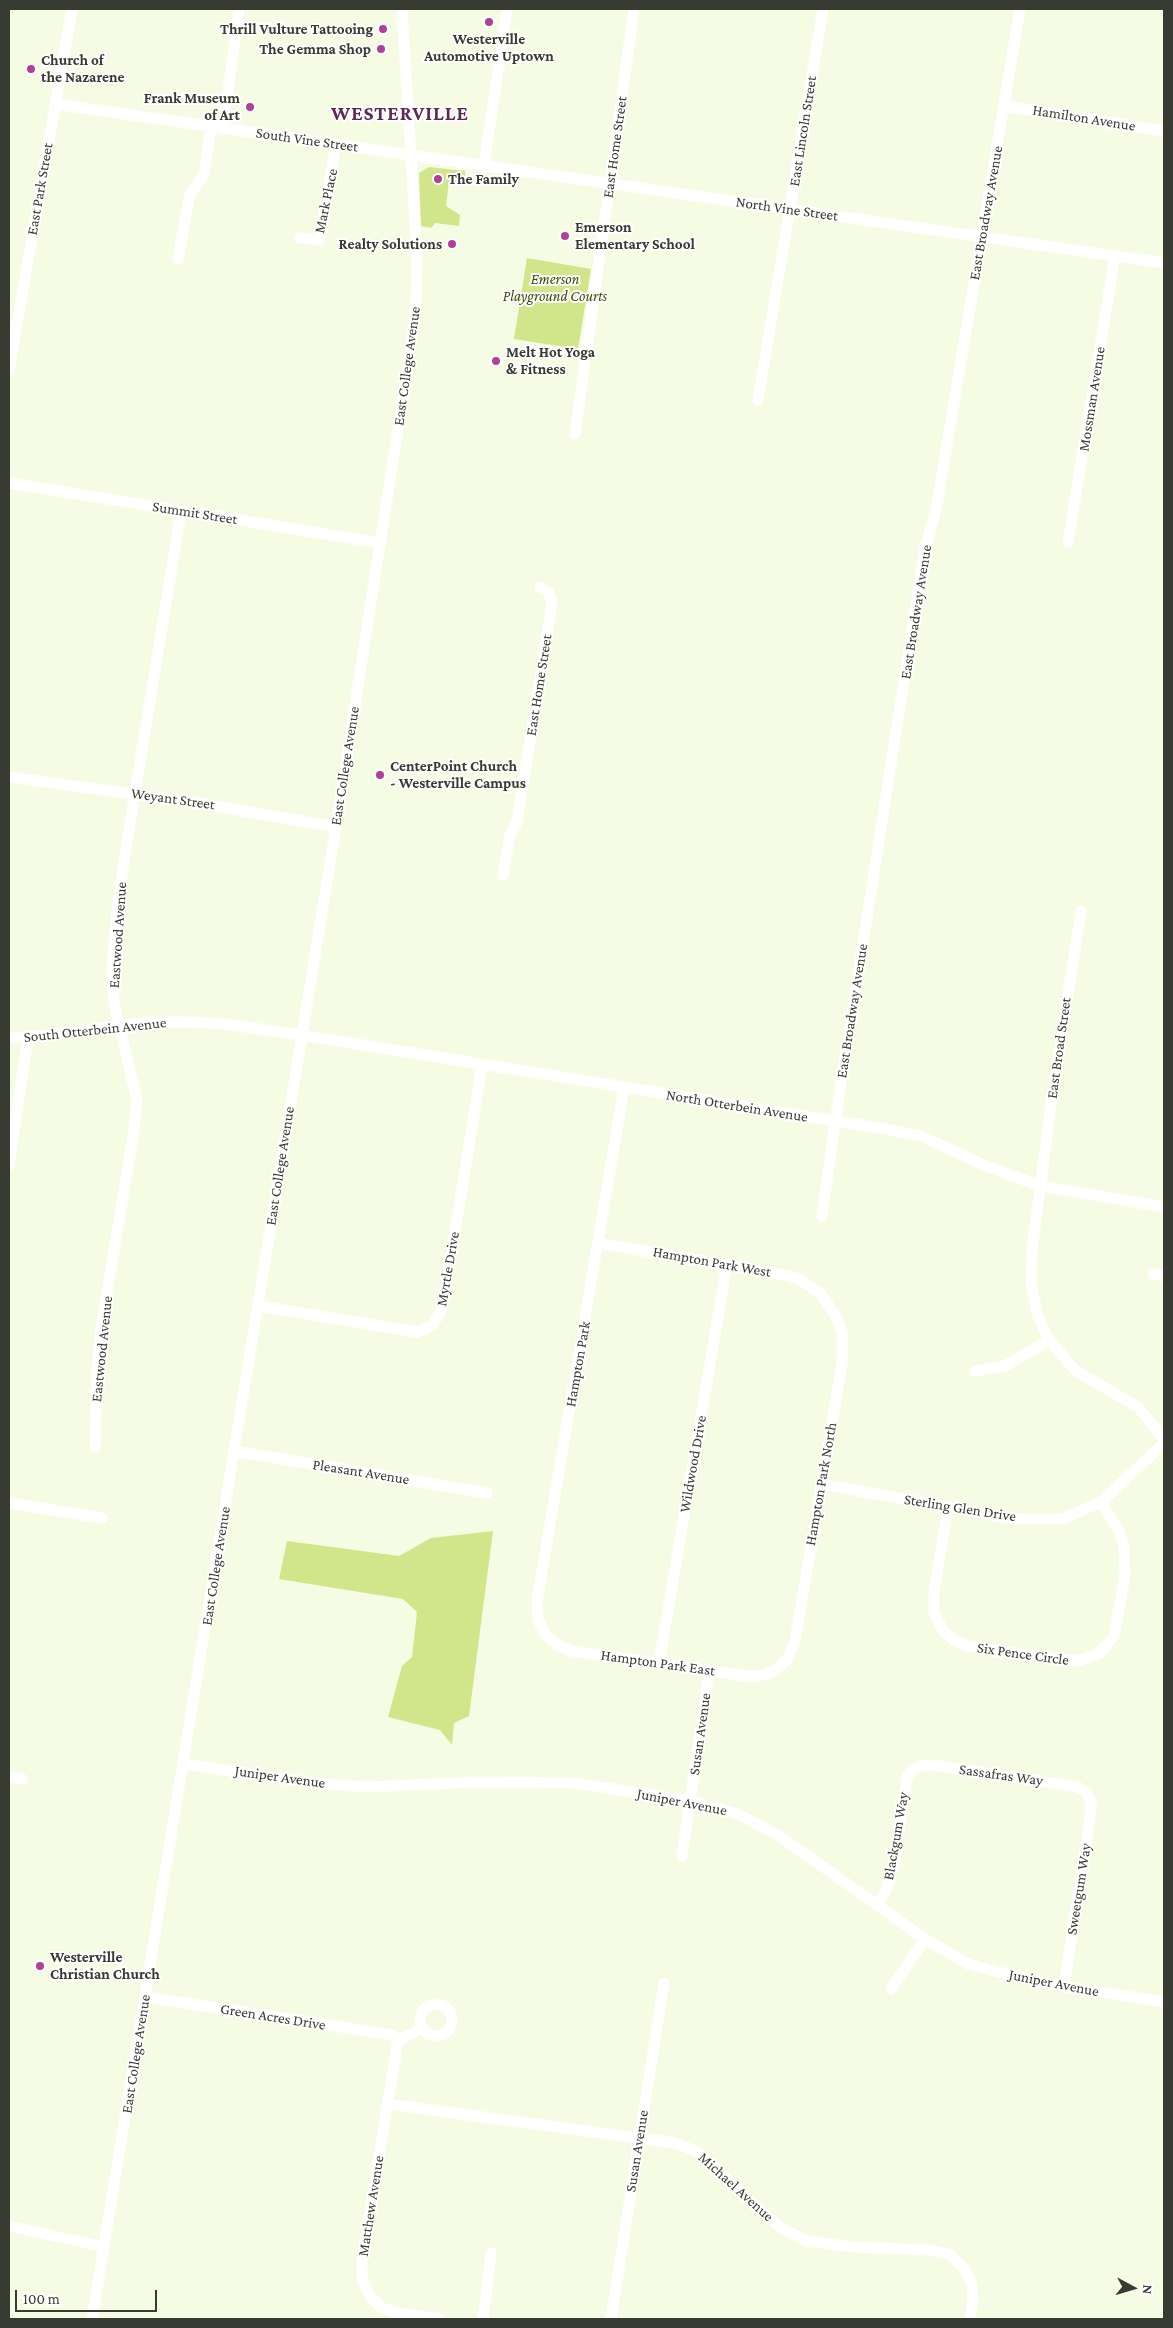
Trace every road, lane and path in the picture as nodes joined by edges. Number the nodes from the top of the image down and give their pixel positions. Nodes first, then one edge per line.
1 (72, 9) edge
2 (239, 9) edge
3 (402, 9) edge
4 (507, 9) edge
5 (634, 9) edge
6 (823, 9) edge
7 (1020, 9) edge
8 (55, 104) junction
9 (1004, 106) junction
10 (211, 127) junction
11 (223, 128) junction
12 (1164, 131) edge
13 (336, 145) junction
14 (410, 155) junction
15 (484, 166) junction
16 (610, 183) junction
17 (791, 210) junction
18 (982, 236) junction
19 (300, 238) dead end
20 (1115, 256) junction
21 (178, 259) dead end
22 (1164, 263) edge
23 (9, 369) edge
24 (758, 400) dead end
25 (575, 434) dead end
26 (9, 483) edge
27 (181, 511) junction
28 (381, 542) junction
29 (1068, 542) dead end
30 (540, 587) dead end
31 (9, 777) edge
32 (134, 794) junction
33 (336, 827) junction
34 (503, 875) dead end
35 (1081, 911) dead end
36 (118, 1026) junction
37 (301, 1035) junction
38 (9, 1037) edge
39 (28, 1038) junction
40 (482, 1065) junction
41 (624, 1088) junction
42 (834, 1122) junction
43 (9, 1165) edge
44 (1041, 1186) junction
45 (1164, 1207) edge
46 (822, 1216) dead end
47 (598, 1243) junction
48 (727, 1264) junction
49 (820, 1294) joint
50 (258, 1306) junction
51 (1049, 1340) junction
52 (976, 1371) dead end
53 (1164, 1439) edge
54 (1164, 1443) edge
55 (94, 1447) dead end
56 (234, 1451) junction
57 (821, 1484) junction
58 (488, 1493) dead end
59 (1101, 1502) junction
60 (9, 1503) edge
61 (948, 1508) junction
62 (102, 1518) dead end
63 (548, 1637) joint
64 (659, 1663) junction
65 (708, 1671) junction
66 (772, 1672) joint
67 (184, 1764) junction
68 (915, 1768) joint
69 (9, 1777) edge
70 (22, 1779) dead end
71 (1087, 1793) joint
72 (690, 1801) junction
73 (682, 1856) dead end
74 (877, 1904) junction
75 (925, 1939) junction
76 (664, 1983) dead end
77 (1064, 1986) junction
78 (891, 1989) dead end
79 (146, 1997) junction
80 (1164, 2002) edge
81 (422, 2028) dead end
82 (398, 2041) junction
83 (388, 2104) junction
84 (639, 2137) junction
85 (9, 2226) edge
86 (104, 2247) junction
87 (491, 2253) dead end
88 (92, 2319) edge
89 (439, 2319) edge
90 (482, 2319) edge
91 (611, 2319) edge
92 (970, 2319) edge

1 - 8 street, East Park Street
2 - 11 street
3 - 14 street, East College Avenue
4 - 15 street
5 - 16 street, East Home Street
6 - 17 street, East Lincoln Street
7 - 9 street, East Broadway Avenue
8 - 10 street, South Vine Street
8 - 23 street, East Park Street
9 - 12 street, Hamilton Avenue
9 - 18 street, East Broadway Avenue
10 - 11 street, South Vine Street
10 - 21 street
11 - 13 street, South Vine Street
13 - 14 street, South Vine Street
13 - 19 street, Mark Place
14 - 15 street, North Vine Street
14 - 28 street, East College Avenue
15 - 16 street, North Vine Street
16 - 17 street, North Vine Street
16 - 25 street, East Home Street
17 - 18 street, North Vine Street
17 - 24 street, East Lincoln Street
18 - 20 street, North Vine Street
18 - 42 street, East Broadway Avenue
20 - 22 street, North Vine Street
20 - 29 street, Mossman Avenue
26 - 27 street, Summit Street
27 - 28 street, Summit Street
27 - 32 street, Eastwood Avenue
28 - 33 street, East College Avenue
30 - 34 street, East Home Street
31 - 32 street, Weyant Street
32 - 33 street, Weyant Street
32 - 36 street, Eastwood Avenue
33 - 37 street, East College Avenue
35 - 44 street, East Broad Street
36 - 37 street, South Otterbein Avenue
36 - 39 street, South Otterbein Avenue
36 - 55 street, Eastwood Avenue
37 - 40 street, North Otterbein Avenue
37 - 50 street, East College Avenue
38 - 39 street, South Otterbein Avenue
39 - 43 street
40 - 41 street, North Otterbein Avenue
40 - 50 street, Myrtle Drive
41 - 42 street, North Otterbein Avenue
41 - 47 street, Hampton Park
42 - 44 street, North Otterbein Avenue
42 - 46 street, East Broadway Avenue
44 - 45 street, North Otterbein Avenue
44 - 51 street, East Broad Street
47 - 48 street, Hampton Park West
47 - 63 street, Hampton Park
48 - 49 street, Hampton Park West
48 - 64 street, Wildwood Drive
49 - 57 street, Hampton Park North
50 - 56 street, East College Avenue
51 - 52 street
51 - 53 street, East Broad Street
54 - 59 street, Sterling Glen Drive
56 - 58 street, Pleasant Avenue
56 - 67 street, East College Avenue
57 - 61 street, Sterling Glen Drive
57 - 66 street, Hampton Park North
59 - 61 street, Sterling Glen Drive
59 - 61 street, Six Pence Circle
60 - 62 street
63 - 64 street, Hampton Park East
64 - 65 street, Hampton Park East
65 - 66 street, Hampton Park East
65 - 72 street, Susan Avenue
67 - 72 street, Juniper Avenue
67 - 79 street, East College Avenue
68 - 71 street, Sassafras Way
68 - 74 street, Blackgum Way
69 - 70 street
71 - 77 street, Sweetgum Way
72 - 73 street, Susan Avenue
72 - 74 street, Juniper Avenue
74 - 75 street, Juniper Avenue
75 - 77 street, Juniper Avenue
75 - 78 street
76 - 84 street, Susan Avenue
77 - 80 street, Juniper Avenue
79 - 82 street, Green Acres Drive
79 - 86 street, East College Avenue
81 - 82 street
82 - 83 street, Matthew Avenue
83 - 84 street, Michael Avenue
83 - 89 street, Matthew Avenue
84 - 91 street, Susan Avenue
84 - 92 street, Michael Avenue
85 - 86 street
86 - 88 street, East College Avenue
87 - 90 street

